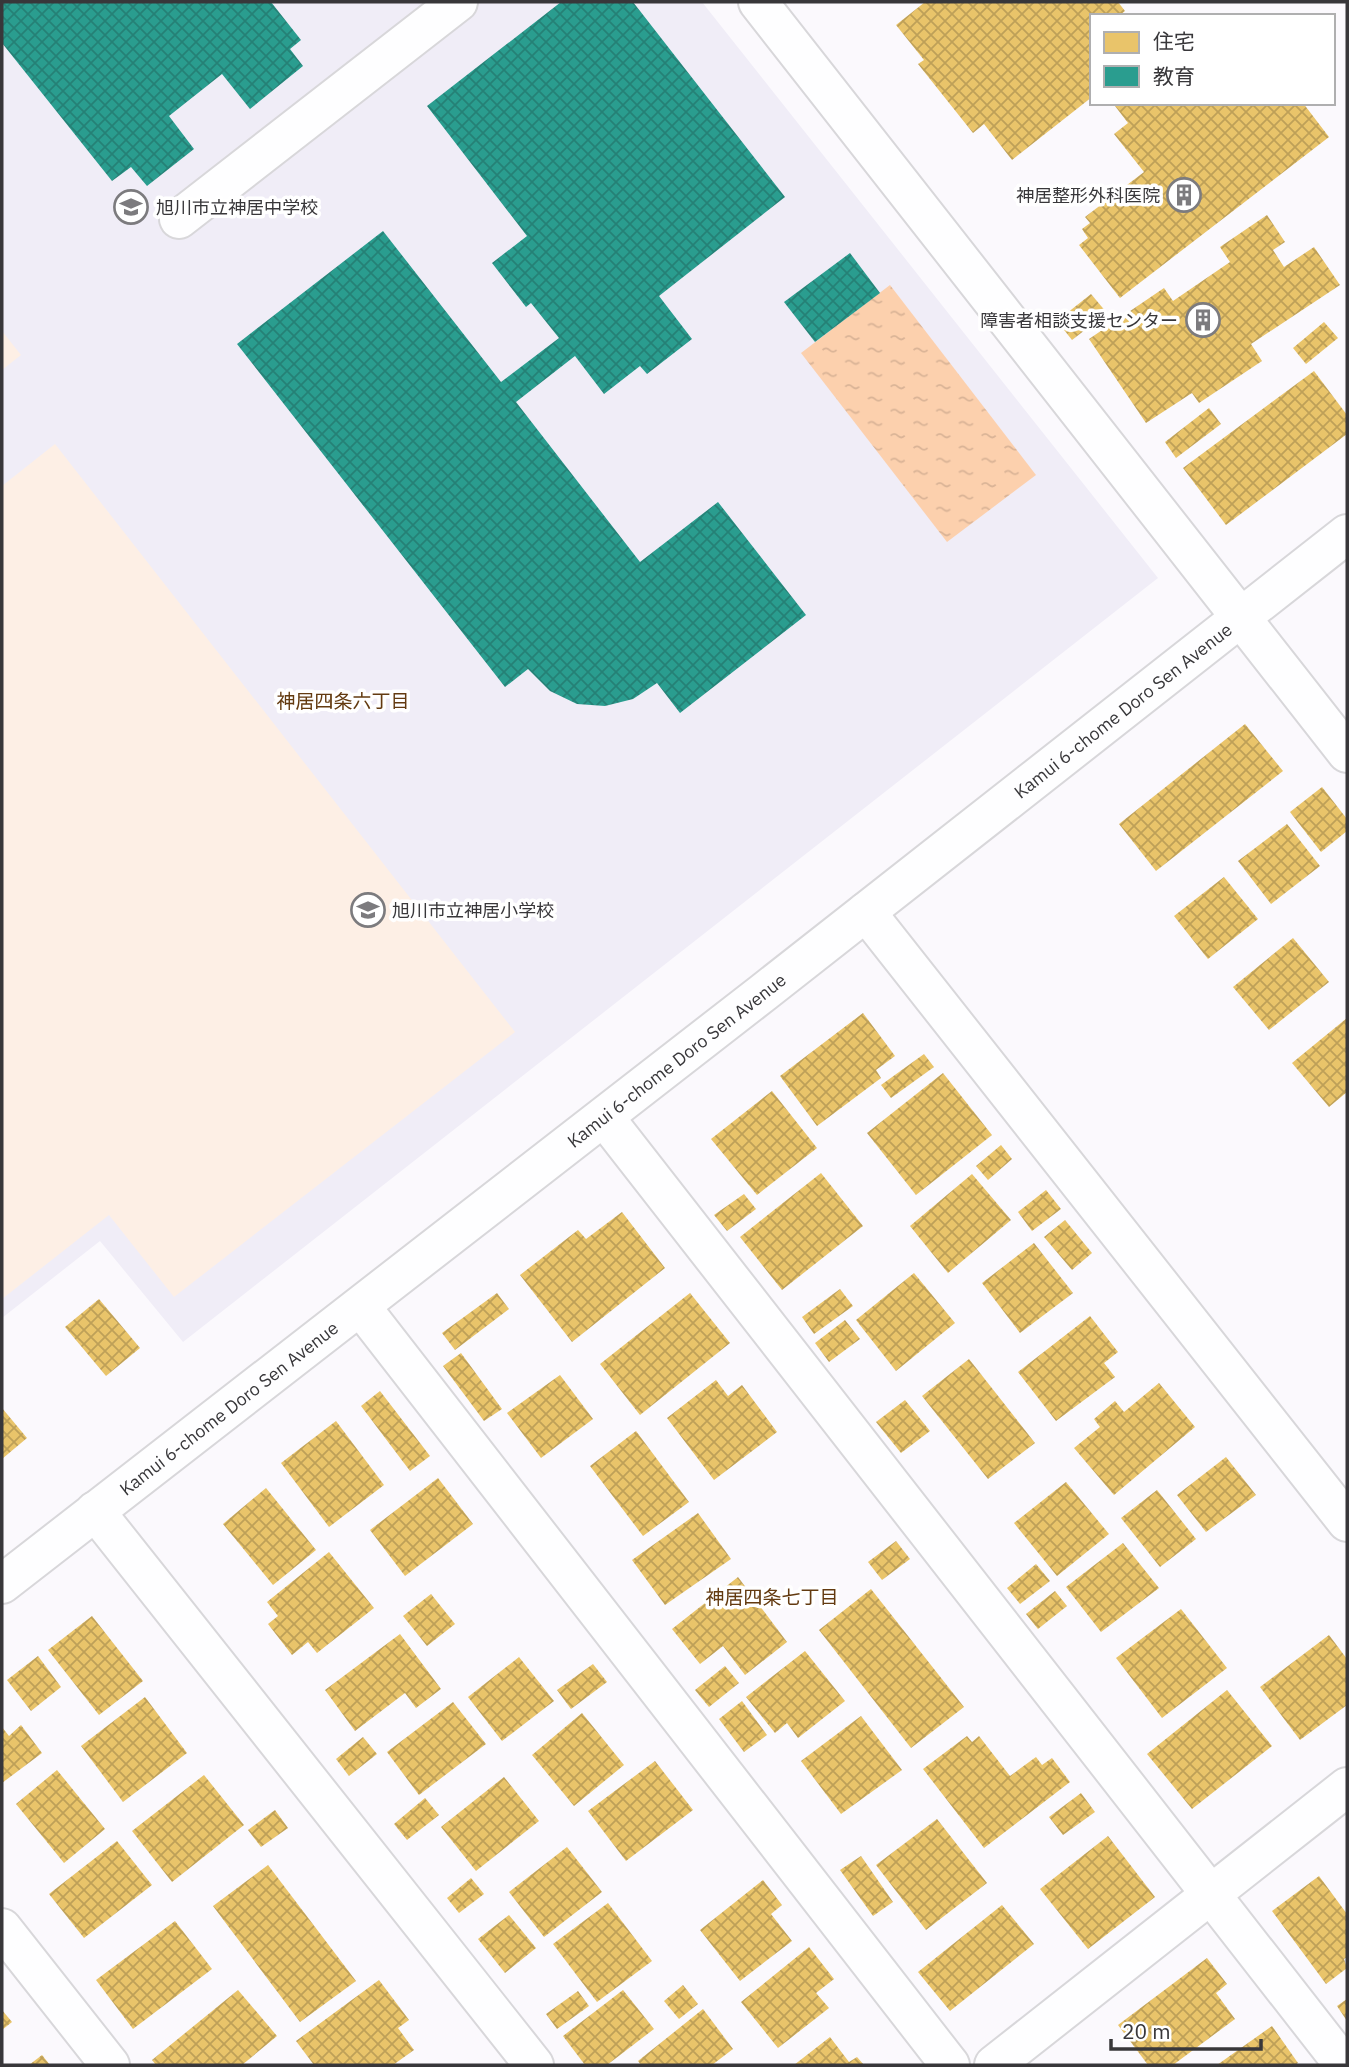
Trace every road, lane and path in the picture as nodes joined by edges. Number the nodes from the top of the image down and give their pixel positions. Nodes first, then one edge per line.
1 (458, 2) edge
2 (758, 2) edge
3 (179, 219) dead end
4 (1347, 534) edge
5 (1240, 616) junction
6 (1347, 753) edge
7 (866, 912) junction
8 (604, 1117) junction
9 (361, 1307) junction
10 (95, 1511) junction
11 (1347, 1522) edge
12 (2, 1584) edge
13 (1347, 1787) edge
14 (1212, 1895) junction
15 (2, 1928) edge
16 (110, 2065) edge
17 (534, 2065) edge
18 (950, 2065) edge
19 (994, 2065) edge
20 (1344, 2065) edge

1 - 3 street
2 - 5 street
4 - 5 street, Kamui 6-chome Doro Sen Avenue
5 - 6 street
5 - 7 street, Kamui 6-chome Doro Sen Avenue
7 - 8 street, Kamui 6-chome Doro Sen Avenue
7 - 11 street
8 - 9 street, Kamui 6-chome Doro Sen Avenue
8 - 14 street
9 - 10 street, Kamui 6-chome Doro Sen Avenue
9 - 18 street
10 - 12 street, Kamui 6-chome Doro Sen Avenue
10 - 17 street
13 - 14 street
14 - 19 street
14 - 20 street
15 - 16 street

